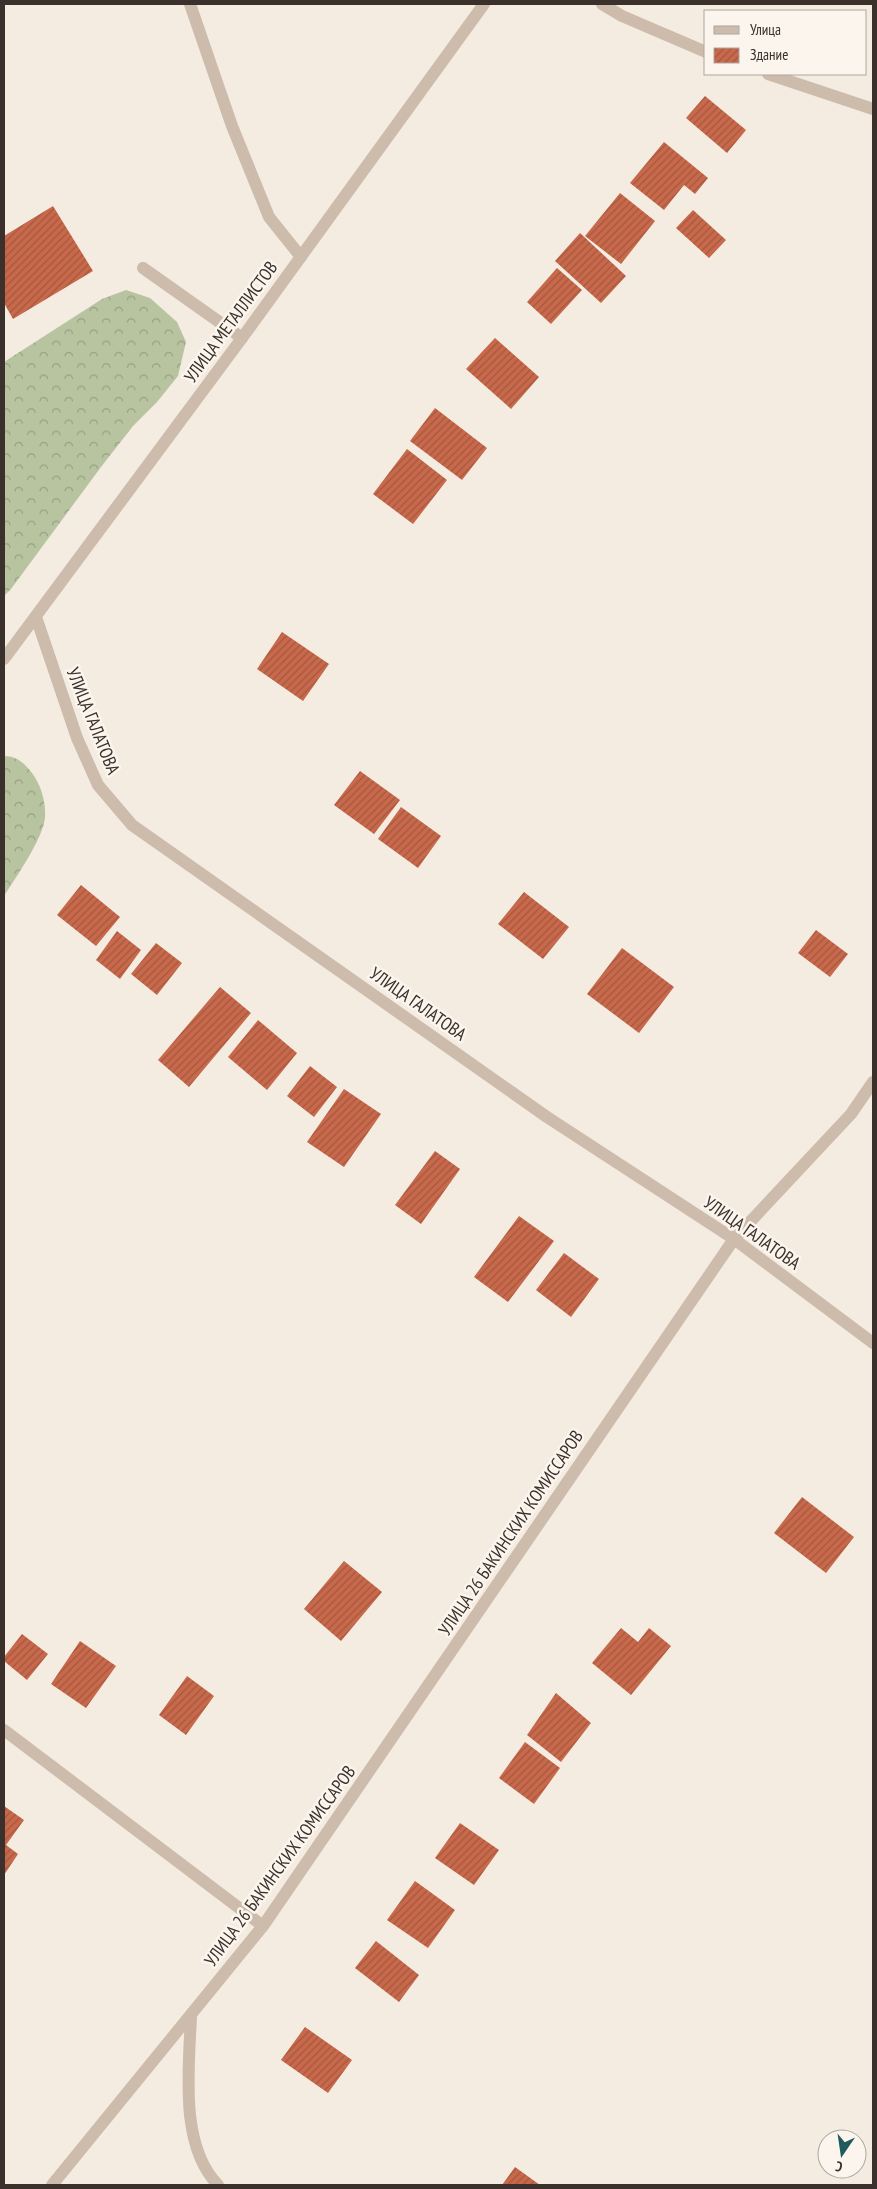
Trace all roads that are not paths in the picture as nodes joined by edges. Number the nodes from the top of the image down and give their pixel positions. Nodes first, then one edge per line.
1 (190, 4) edge
2 (484, 4) edge
3 (602, 4) edge
4 (704, 51) edge
5 (771, 75) edge
6 (873, 109) edge
7 (301, 257) junction
8 (143, 268) dead end
9 (242, 338) junction
10 (36, 617) junction
11 (4, 659) edge
12 (873, 1082) edge
13 (734, 1239) junction
14 (873, 1343) edge
15 (4, 1730) edge
16 (263, 1926) junction
17 (191, 2016) junction
18 (52, 2185) edge
19 (218, 2185) edge

1 - 7 street
2 - 7 street, УЛИЦА МЕТАЛЛИСТОВ
3 - 4 street
5 - 6 street
7 - 9 street, УЛИЦА МЕТАЛЛИСТОВ
8 - 9 street
9 - 10 street, УЛИЦА МЕТАЛЛИСТОВ
10 - 11 street, УЛИЦА МЕТАЛЛИСТОВ
10 - 13 street, УЛИЦА ГАЛАТОВА
12 - 13 street, УЛИЦА 26 БАКИНСКИХ КОМИССАРОВ
13 - 14 street, УЛИЦА ГАЛАТОВА
13 - 16 street, УЛИЦА 26 БАКИНСКИХ КОМИССАРОВ
15 - 16 street
16 - 17 street, УЛИЦА 26 БАКИНСКИХ КОМИССАРОВ
17 - 18 street, УЛИЦА 26 БАКИНСКИХ КОМИССАРОВ
17 - 19 street

